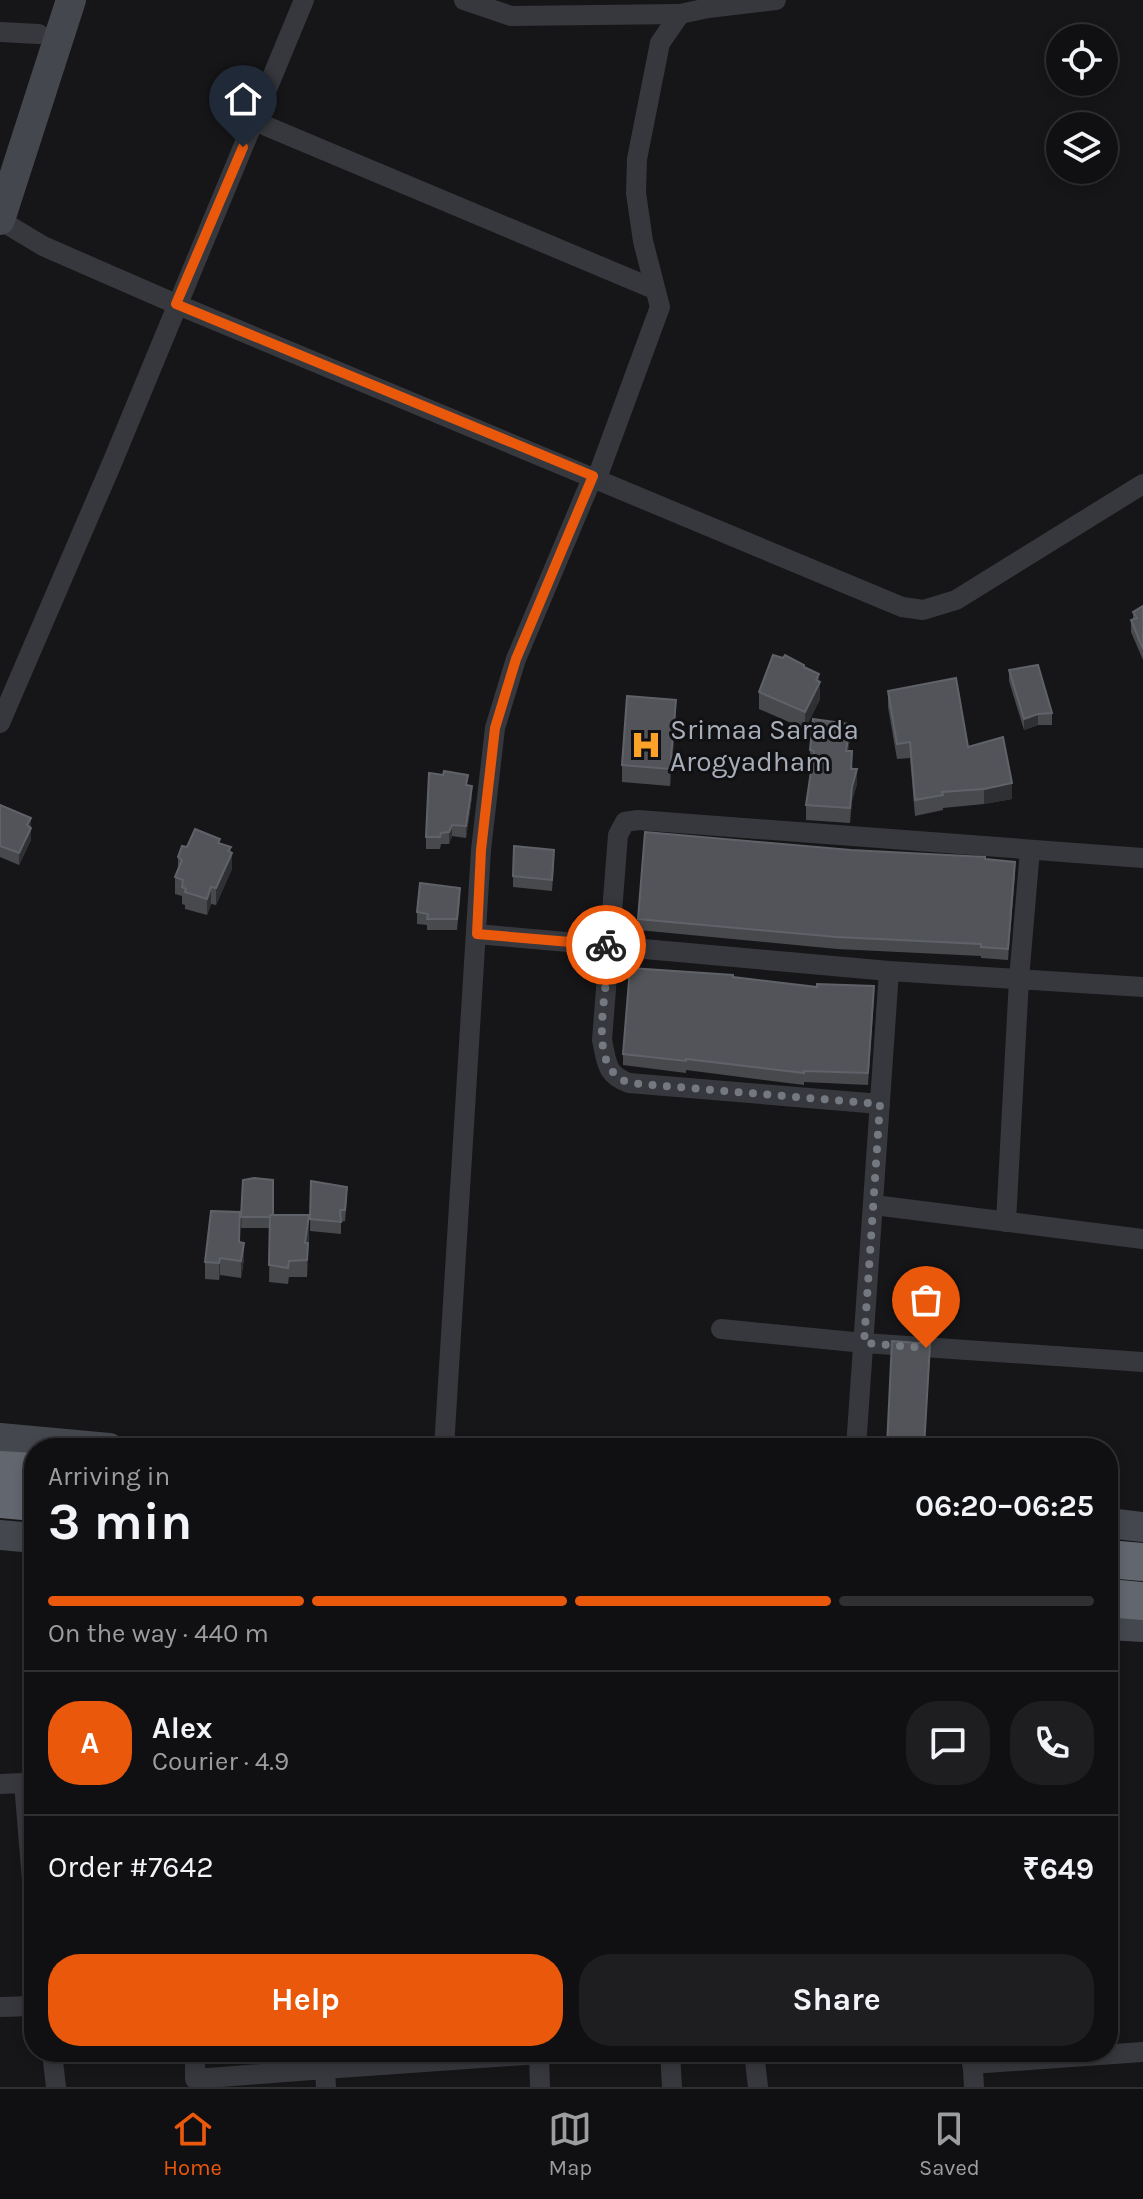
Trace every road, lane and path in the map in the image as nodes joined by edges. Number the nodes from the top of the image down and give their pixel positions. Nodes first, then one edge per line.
1 (49, 0) edge
2 (71, 0) edge
3 (304, 0) edge
4 (464, 0) edge
5 (776, 0) edge
6 (680, 14) junction
7 (0, 32) edge
8 (39, 34) junction
9 (254, 121) junction
10 (0, 159) edge
11 (0, 220) edge
12 (654, 289) junction
13 (176, 304) junction
14 (595, 477) junction
15 (1143, 484) edge
16 (0, 723) edge
17 (1030, 850) junction
18 (1143, 858) edge
19 (477, 934) junction
20 (608, 945) junction
21 (889, 971) junction
22 (1019, 979) junction
23 (1143, 987) edge
24 (880, 1104) junction
25 (874, 1205) junction
26 (1006, 1222) junction
27 (1143, 1239) edge
28 (721, 1329) dead end
29 (864, 1343) junction
30 (1143, 1362) edge
31 (0, 1438) edge
32 (445, 1438) edge
33 (857, 1438) edge
34 (24, 1440) edge
35 (0, 1470) edge
36 (24, 1471) edge
37 (0, 1499) edge
38 (24, 1501) edge
39 (1118, 1524) edge
40 (1143, 1527) edge
41 (0, 1535) edge
42 (24, 1537) edge
43 (1118, 1560) edge
44 (1143, 1562) edge
45 (1118, 1599) edge
46 (1143, 1601) edge
47 (1118, 1626) edge
48 (1143, 1627) edge
49 (24, 1783) edge
50 (0, 1784) edge
51 (24, 2006) edge
52 (0, 2007) edge
53 (1143, 2052) edge
54 (1118, 2053) edge
55 (53, 2062) edge
56 (195, 2062) edge
57 (454, 2062) edge
58 (539, 2062) edge
59 (671, 2062) edge
60 (755, 2062) edge
61 (972, 2062) edge
62 (326, 2078) edge
63 (56, 2087) edge
64 (540, 2087) edge
65 (672, 2087) edge
66 (758, 2087) edge
67 (974, 2087) edge

1 - 8 street
2 - 11 street
3 - 9 street
4 - 6 street
5 - 6 street
6 - 12 street
7 - 8 street
8 - 10 street
9 - 12 street
9 - 13 street
11 - 13 street
12 - 14 street
13 - 14 street
13 - 16 street
14 - 15 street
14 - 19 street
17 - 18 street
17 - 20 street
17 - 22 street
19 - 20 street
19 - 32 street
20 - 21 street
20 - 24 street
21 - 22 street
21 - 24 street
22 - 23 street
22 - 26 street
24 - 25 street
25 - 26 street
25 - 29 street
26 - 27 street
28 - 29 street
29 - 30 street
29 - 33 street
31 - 34 street
35 - 36 highway
37 - 38 highway
39 - 40 street
41 - 42 street
43 - 44 highway
45 - 46 highway
47 - 48 street
49 - 50 street
51 - 52 street
53 - 54 street
55 - 63 street
56 - 62 street
57 - 62 street
58 - 64 street
59 - 65 street
60 - 66 street
61 - 67 street

